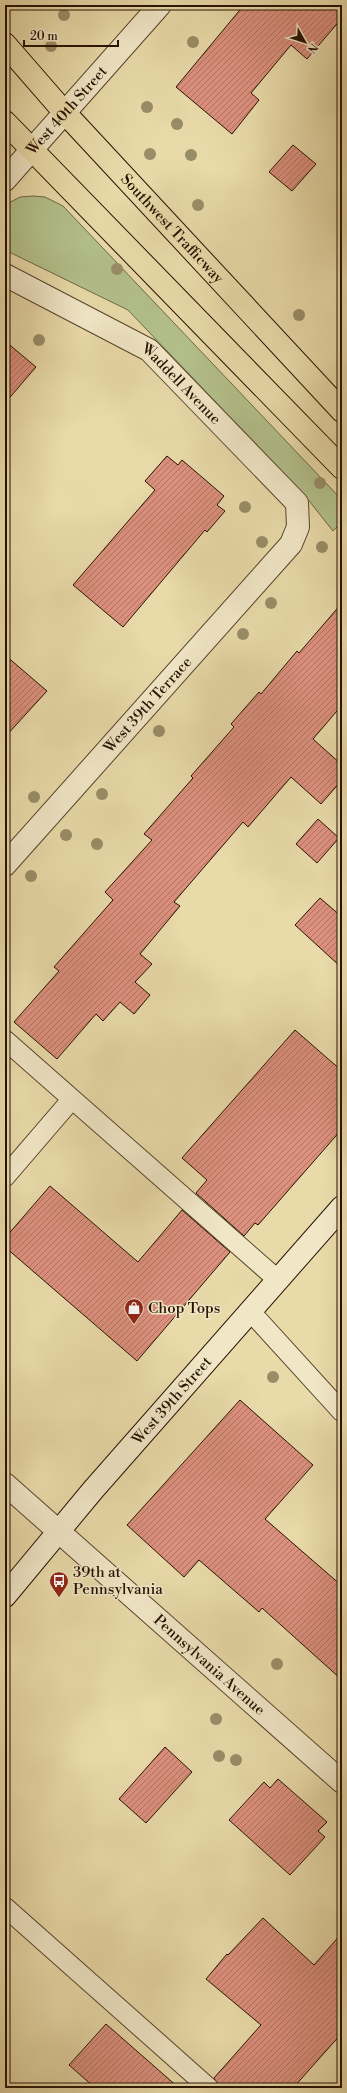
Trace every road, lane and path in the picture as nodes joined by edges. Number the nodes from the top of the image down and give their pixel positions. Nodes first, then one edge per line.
1 (160, 5) edge
2 (5, 44) edge
3 (65, 113) junction
4 (5, 122) edge
5 (33, 150) junction
6 (5, 180) edge
7 (5, 275) edge
8 (342, 411) edge
9 (342, 468) edge
10 (291, 544) joint
11 (5, 865) edge
12 (5, 1040) edge
13 (72, 1099) junction
14 (5, 1177) edge
15 (342, 1207) edge
16 (278, 1280) junction
17 (250, 1311) junction
18 (342, 1412) edge
19 (5, 1484) edge
20 (59, 1531) junction
21 (5, 1596) edge
22 (342, 1782) edge
23 (5, 1907) edge
24 (208, 2088) edge

1 - 3 street, West 40th Street
2 - 3 main road, Southwest Trafficway
3 - 5 street, West 40th Street
3 - 8 main road, Southwest Trafficway
4 - 5 main road
5 - 6 street, West 40th Street
5 - 9 main road
7 - 10 street, Waddell Avenue
10 - 11 street, West 39th Terrace
12 - 13 lane
13 - 14 lane
13 - 16 lane
15 - 16 street, West 39th Street
16 - 17 street, West 39th Street
17 - 18 lane
17 - 20 street, West 39th Street
19 - 20 street, Pennsylvania Avenue
20 - 21 street, West 39th Street
20 - 22 street, Pennsylvania Avenue
23 - 24 lane

